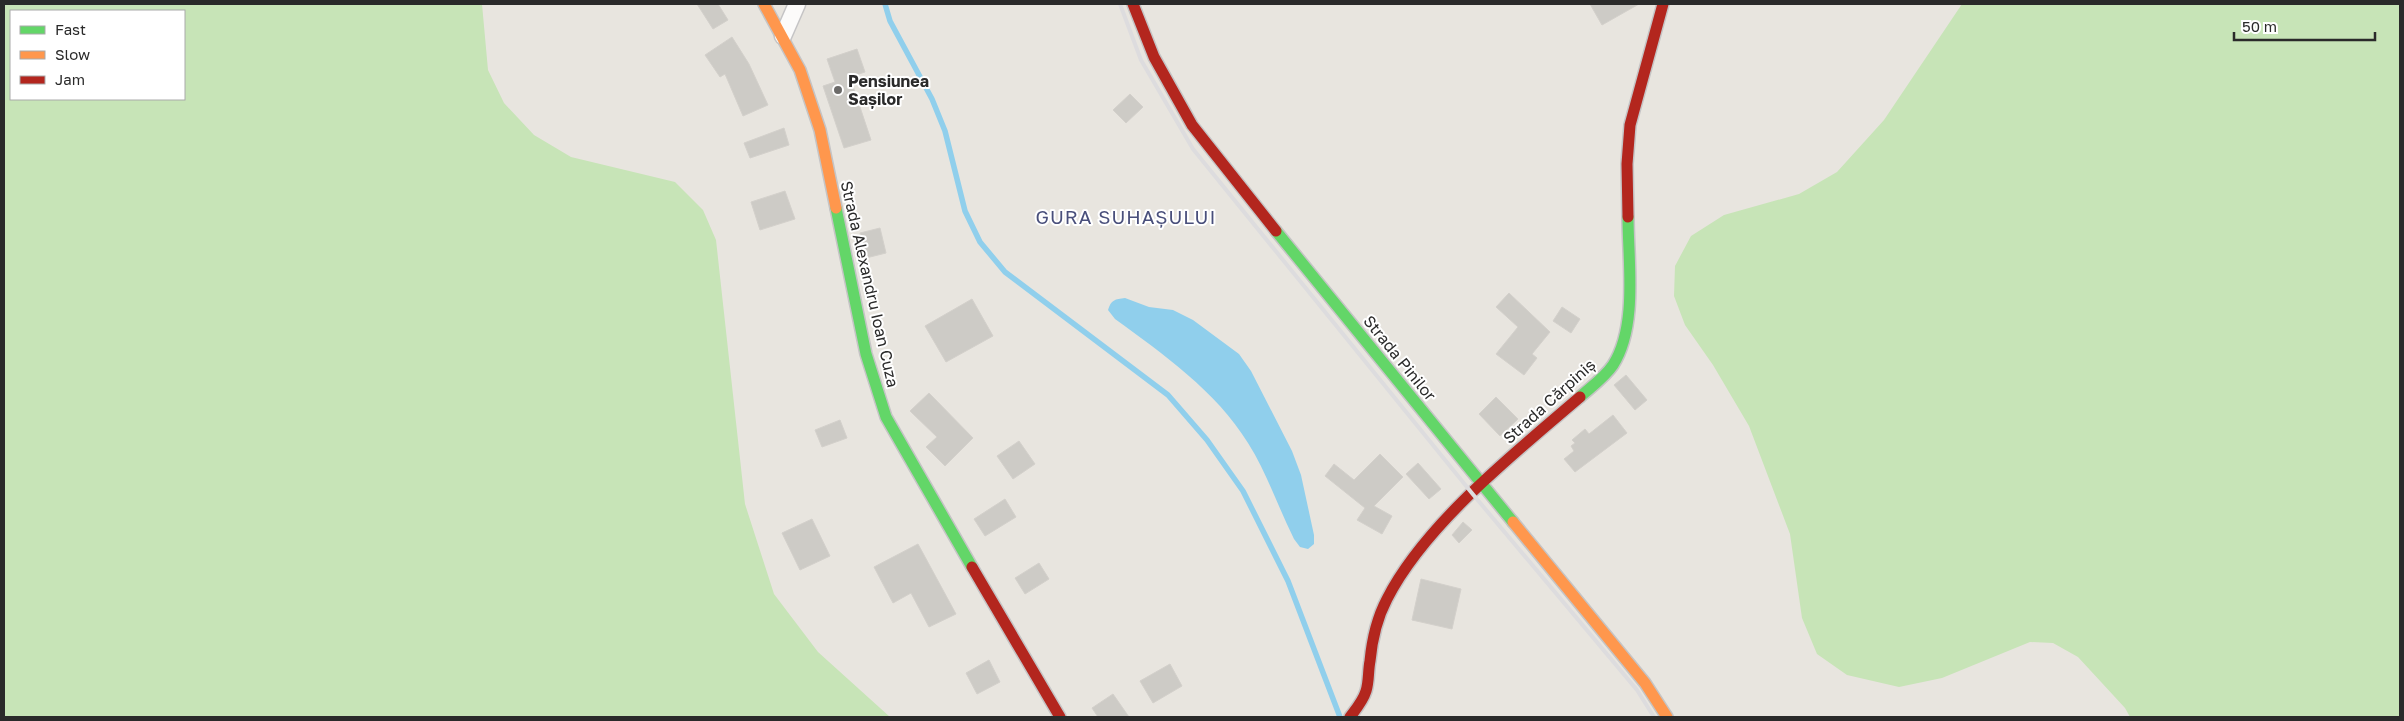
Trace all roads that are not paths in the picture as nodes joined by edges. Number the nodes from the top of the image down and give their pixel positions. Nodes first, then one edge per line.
1 (764, 4) edge
2 (797, 4) edge
3 (1133, 4) edge
4 (1663, 4) edge
5 (783, 36) junction
6 (1480, 483) junction
7 (1353, 713) edge
8 (1060, 717) edge
9 (1667, 717) edge

1 - 5 street, Strada Alexandru Ioan Cuza
2 - 5 street
3 - 6 street, Strada Pinilor
4 - 6 street, Strada Cărpiniș
5 - 8 street, Strada Alexandru Ioan Cuza
6 - 7 street, Strada Cărpiniș
6 - 9 street, Strada Pinilor

